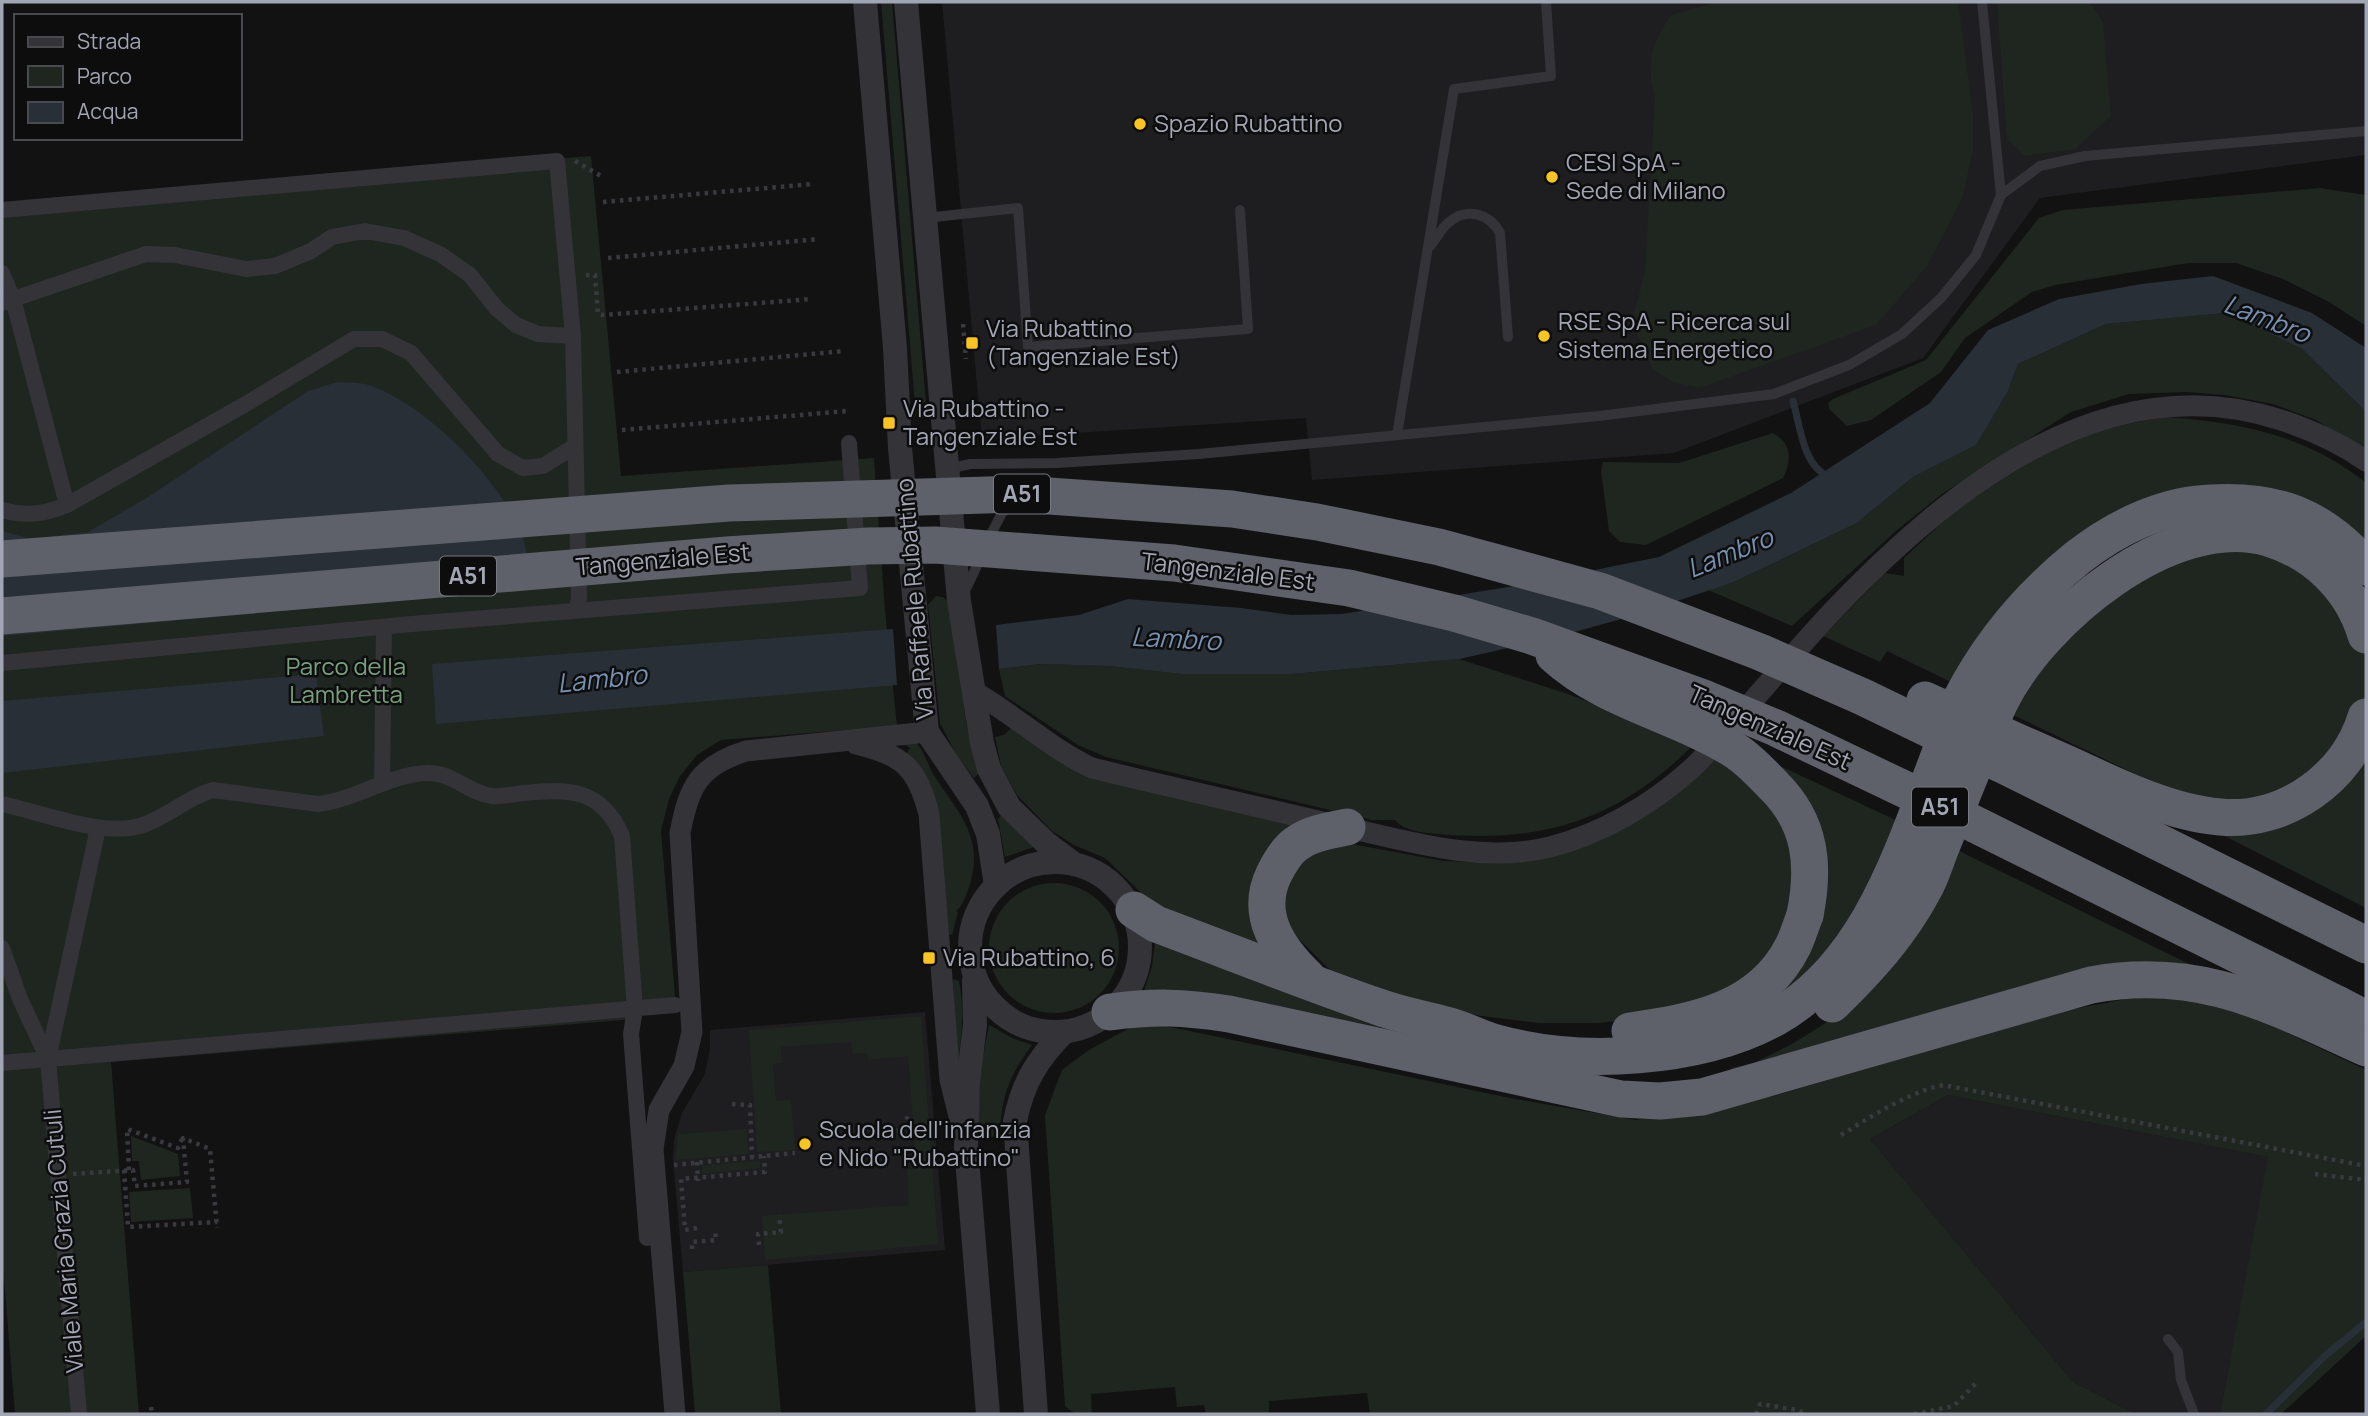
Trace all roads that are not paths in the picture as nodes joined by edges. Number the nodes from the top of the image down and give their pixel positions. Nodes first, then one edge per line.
1 (865, 2) edge
2 (906, 2) edge
3 (1545, 2) edge
4 (1983, 2) edge
5 (2366, 131) edge
6 (2001, 195) junction
7 (2, 210) edge
8 (1240, 210) dead end
9 (925, 218) junction
10 (1428, 248) junction
11 (2, 273) edge
12 (7, 301) edge
13 (573, 336) junction
14 (1508, 337) dead end
15 (1397, 435) junction
16 (849, 443) dead end
17 (575, 446) junction
18 (2366, 461) edge
19 (1057, 463) junction
20 (945, 470) junction
21 (1042, 472) dead end
22 (1032, 481) dead end
23 (67, 505) junction
24 (2, 510) edge
25 (2243, 517) junction
26 (2, 559) edge
27 (2366, 567) edge
28 (959, 601) junction
29 (577, 610) junction
30 (2, 616) edge
31 (1684, 622) junction
32 (384, 627) junction
33 (2366, 635) edge
34 (1532, 636) junction
35 (2, 663) edge
36 (973, 691) junction
37 (2366, 717) edge
38 (927, 732) junction
39 (847, 742) junction
40 (382, 783) junction
41 (2, 804) edge
42 (1347, 827) junction
43 (98, 828) junction
44 (1074, 863) junction
45 (996, 885) junction
46 (1134, 910) junction
47 (2366, 945) edge
48 (2, 948) edge
49 (974, 974) junction
50 (1311, 981) junction
51 (675, 1005) dead end
52 (635, 1009) junction
53 (1110, 1012) junction
54 (2366, 1018) edge
55 (1451, 1026) junction
56 (1064, 1032) junction
57 (2366, 1048) edge
58 (2, 1063) edge
59 (49, 1063) junction
60 (1522, 1078) junction
61 (966, 1147) junction
62 (647, 1238) dead end
63 (2168, 1339) dead end
64 (79, 1414) edge
65 (675, 1414) edge
66 (988, 1414) edge
67 (1036, 1414) edge
68 (2193, 1414) edge

1 - 38 street, Via Raffaele Rubattino
2 - 9 street, Via Raffaele Rubattino
3 - 10 lane
4 - 6 lane
5 - 6 lane
6 - 15 lane, Via Raffaele Rubattino
7 - 13 street
8 - 9 lane
9 - 20 street, Via Raffaele Rubattino
10 - 14 lane
10 - 15 lane
11 - 12 street
12 - 13 street
12 - 23 street
13 - 17 street
15 - 19 lane, Via Raffaele Rubattino
16 - 29 street
17 - 23 street
17 - 29 street
18 - 42 street
19 - 20 lane, Via Raffaele Rubattino
19 - 21 lane
20 - 28 street, Via Raffaele Rubattino
22 - 28 lane, Via Raffaele Rubattino
23 - 24 street
25 - 27 highway
25 - 33 highway
25 - 55 highway
25 - 60 highway
26 - 31 highway, Tangenziale Est / A51, bridge
28 - 36 street, Via Raffaele Rubattino
29 - 32 street
30 - 34 highway, Tangenziale Est / A51, bridge
31 - 37 highway, bridge
31 - 47 highway, Tangenziale Est / A51, bridge
32 - 35 street
32 - 40 street
34 - 54 highway, Tangenziale Est / A51, bridge
34 - 55 highway, bridge
36 - 42 street
36 - 44 street, Via Raffaele Rubattino
38 - 39 street
38 - 45 street, Via Raffaele Rubattino
39 - 61 street, Via Raffaele Rubattino
39 - 65 street
40 - 43 street
40 - 52 street
41 - 43 street
42 - 50 highway
43 - 59 street
44 - 45 street, Via Raffaele Rubattino
44 - 46 street, Via Raffaele Rubattino
45 - 49 street, Via Raffaele Rubattino
46 - 50 highway
46 - 53 street, Via Raffaele Rubattino
48 - 59 street
49 - 56 street, Via Raffaele Rubattino
49 - 61 street, Via Raffaele Rubattino
50 - 55 highway
51 - 52 street
52 - 59 street
52 - 62 street
53 - 56 street, Via Raffaele Rubattino
53 - 60 highway
56 - 67 street, Via Raffaele Rubattino
57 - 60 highway
58 - 59 street
59 - 64 street, Viale Maria Grazia Cutuli
61 - 66 street, Via Raffaele Rubattino
63 - 68 lane

